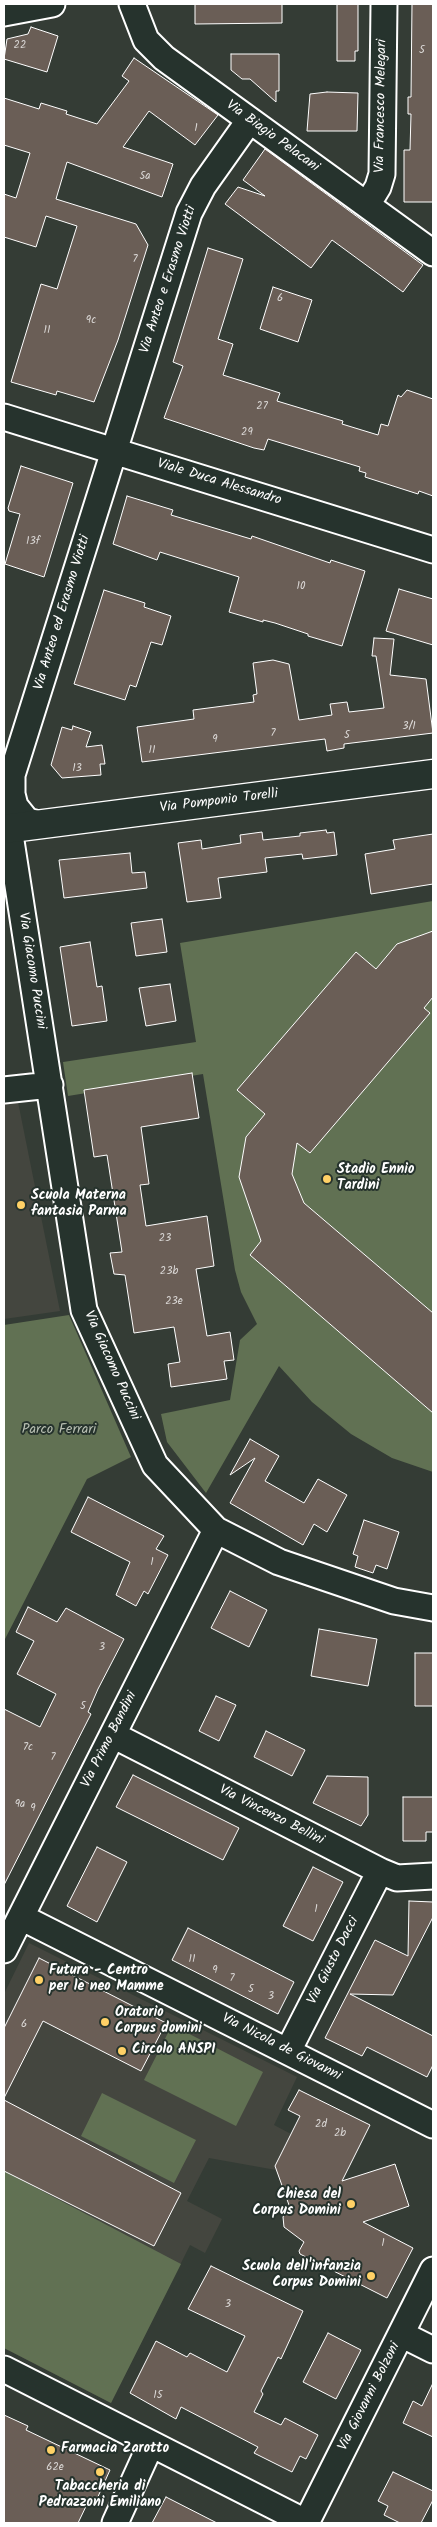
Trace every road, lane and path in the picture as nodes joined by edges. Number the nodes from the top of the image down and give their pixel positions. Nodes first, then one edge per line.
1 (52, 4) edge
2 (132, 4) edge
3 (384, 4) edge
4 (4, 13) edge
5 (250, 121) junction
6 (367, 205) junction
7 (433, 253) edge
8 (4, 417) edge
9 (114, 451) junction
10 (433, 550) edge
11 (433, 774) edge
12 (8, 780) edge
13 (42, 824) junction
14 (5, 825) edge
15 (50, 1085) junction
16 (4, 1090) edge
17 (216, 1530) junction
18 (433, 1608) edge
19 (113, 1735) junction
20 (380, 1871) junction
21 (433, 1876) edge
22 (21, 1916) junction
23 (4, 1950) edge
24 (288, 2052) junction
25 (433, 2125) edge
26 (433, 2270) edge
27 (401, 2334) junction
28 (433, 2350) edge
29 (4, 2369) edge
30 (151, 2444) junction
31 (115, 2523) edge
32 (306, 2523) edge

1 - 4 street
2 - 5 street, Via Biagio Pelacani
3 - 6 street, Via Francesco Melegari
5 - 6 street, Via Biagio Pelacani
5 - 9 street, Via Anteo e Erasmo Viotti
6 - 7 street, Via Biagio Pelacani
8 - 9 street, Viale Duca Alessandro
9 - 10 street, Viale Duca Alessandro
9 - 12 street, Via Anteo ed Erasmo Viotti
11 - 13 main road, Via Pomponio Torelli
12 - 13 street, Via Anteo ed Erasmo Viotti
13 - 14 main road, Via Pomponio Torelli
14 - 15 street, Via Giacomo Puccini
15 - 16 street
15 - 17 street, Via Giacomo Puccini
17 - 18 street, Via Giacomo Puccini
17 - 19 street, Via Primo Bandini
19 - 20 street, Via Vincenzo Bellini
19 - 22 street, Via Primo Bandini
20 - 21 street, Via Vincenzo Bellini
20 - 24 street, Via Giusto Dacci
22 - 23 street, Via Primo Bandini
22 - 24 street, Via Nicola de Giovanni
24 - 25 street, Via Nicola de Giovanni
26 - 27 street, Via Giovanni Bolzoni
27 - 28 street
27 - 32 street, Via Giovanni Bolzoni
29 - 30 street
30 - 31 street
30 - 32 street

